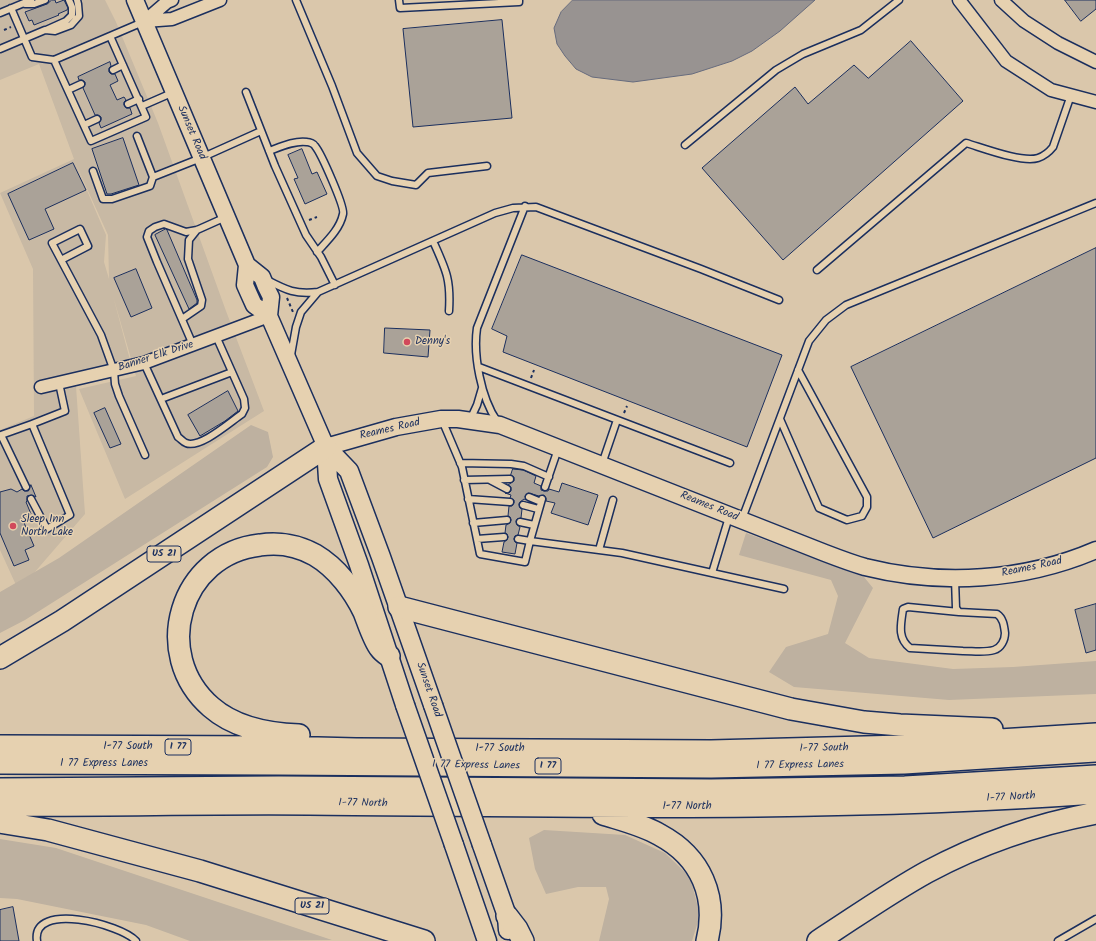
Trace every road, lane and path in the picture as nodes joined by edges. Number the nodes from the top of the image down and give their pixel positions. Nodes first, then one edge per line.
1 (31, 0) edge
2 (45, 0) edge
3 (69, 0) edge
4 (76, 0) edge
5 (135, 0) edge
6 (172, 0) edge
7 (220, 0) edge
8 (296, 0) edge
9 (399, 0) edge
10 (519, 0) edge
11 (899, 0) edge
12 (958, 0) edge
13 (1001, 0) edge
14 (23, 3) junction
15 (11, 8) junction
16 (0, 13) edge
17 (145, 22) junction
18 (45, 30) junction
19 (110, 36) junction
20 (25, 39) junction
21 (0, 49) edge
22 (54, 60) junction
23 (1096, 62) edge
24 (123, 65) junction
25 (114, 70) dead end
26 (81, 84) dead end
27 (68, 90) junction
28 (174, 92) junction
29 (246, 92) dead end
30 (1071, 95) junction
31 (139, 99) junction
32 (1096, 102) edge
33 (128, 104) dead end
34 (142, 106) junction
35 (97, 119) dead end
36 (84, 125) junction
37 (261, 131) junction
38 (137, 136) dead end
39 (685, 144) dead end
40 (269, 151) junction
41 (201, 158) junction
42 (487, 166) dead end
43 (93, 171) dead end
44 (153, 177) junction
45 (1096, 203) edge
46 (525, 206) junction
47 (226, 217) junction
48 (197, 230) junction
49 (433, 241) junction
50 (317, 252) junction
51 (61, 260) junction
52 (246, 265) junction
53 (817, 270) dead end
54 (262, 277) junction
55 (335, 285) junction
56 (318, 292) junction
57 (285, 295) dead end
58 (779, 300) dead end
59 (449, 311) dead end
60 (294, 314) dead end
61 (269, 316) junction
62 (182, 319) junction
63 (216, 336) junction
64 (193, 345) junction
65 (289, 362) junction
66 (144, 363) junction
67 (479, 367) junction
68 (114, 370) junction
69 (798, 370) junction
70 (232, 372) junction
71 (59, 383) junction
72 (40, 387) dead end
73 (482, 388) junction
74 (162, 400) junction
75 (441, 419) junction
76 (780, 419) junction
77 (470, 420) junction
78 (617, 420) junction
79 (32, 424) junction
80 (500, 425) junction
81 (326, 447) junction
82 (558, 448) junction
83 (145, 455) dead end
84 (460, 463) junction
85 (730, 463) dead end
86 (602, 465) junction
87 (549, 477) junction
88 (488, 479) junction
89 (510, 479) dead end
90 (464, 480) junction
91 (26, 487) dead end
92 (545, 487) dead end
93 (507, 489) dead end
94 (529, 497) dead end
95 (31, 499) dead end
96 (468, 499) junction
97 (613, 500) dead end
98 (510, 502) dead end
99 (523, 505) dead end
100 (538, 509) junction
101 (735, 518) junction
102 (507, 520) dead end
103 (520, 522) dead end
104 (473, 523) junction
105 (534, 525) junction
106 (504, 537) dead end
107 (518, 539) dead end
108 (476, 540) junction
109 (530, 541) junction
110 (599, 550) junction
111 (1096, 550) edge
112 (712, 573) junction
113 (955, 579) junction
114 (784, 589) dead end
115 (399, 607) junction
116 (959, 612) junction
117 (389, 656) junction
118 (0, 658) edge
119 (1096, 734) edge
120 (0, 746) edge
121 (356, 749) junction
122 (1096, 751) edge
123 (0, 763) edge
124 (1096, 776) edge
125 (0, 789) edge
126 (1096, 792) edge
127 (0, 805) edge
128 (575, 806) junction
129 (1096, 813) edge
130 (0, 822) edge
131 (506, 916) junction
132 (1096, 919) edge
133 (37, 941) edge
134 (136, 941) edge
135 (424, 941) edge
136 (487, 941) edge
137 (512, 941) edge
138 (523, 941) edge
139 (707, 941) edge
140 (818, 941) edge
141 (1058, 941) edge

1 - 14 lane
2 - 14 lane
3 - 18 lane
4 - 18 lane
5 - 17 main road, Sunset Road
6 - 17 street
7 - 17 street
8 - 42 lane
9 - 10 lane
11 - 39 lane
12 - 30 street
13 - 23 street
14 - 15 lane
15 - 16 lane
15 - 20 lane
17 - 19 lane
17 - 28 main road, Sunset Road
18 - 20 lane
19 - 22 lane
19 - 24 lane
20 - 21 lane
20 - 22 lane
22 - 27 lane
24 - 25 lane
24 - 31 lane
26 - 27 lane
27 - 36 lane
28 - 34 lane
28 - 41 main road, Sunset Road
29 - 37 lane
30 - 32 street
30 - 53 lane
31 - 33 lane
31 - 34 lane
34 - 36 lane
35 - 36 lane
37 - 40 lane
37 - 41 lane
38 - 44 lane
40 - 50 lane
40 - 50 lane
41 - 44 lane
41 - 47 main road, Sunset Road
43 - 44 lane
45 - 69 lane
46 - 49 lane
46 - 58 lane
46 - 67 lane
47 - 48 lane
47 - 52 main road, Sunset Road
48 - 62 lane
48 - 62 lane
49 - 55 lane
49 - 59 lane
50 - 55 lane
51 - 51 lane
51 - 68 lane
52 - 54 main road, Sunset Road
52 - 61 main road, Sunset Road
54 - 56 lane
54 - 61 main road, Sunset Road
55 - 56 lane
56 - 65 lane
57 - 60 path
61 - 63 street, Banner Elk Drive
61 - 65 main road, Sunset Road
62 - 64 lane
63 - 64 street, Banner Elk Drive
63 - 70 lane
64 - 66 street, Banner Elk Drive
65 - 81 main road, Sunset Road
66 - 68 street, Banner Elk Drive
66 - 74 lane
67 - 73 lane
67 - 78 lane
68 - 71 street, Banner Elk Drive
68 - 83 lane
69 - 76 lane
69 - 76 lane
70 - 74 lane
70 - 74 lane
71 - 72 street, Banner Elk Drive
71 - 79 lane
73 - 77 lane
73 - 80 lane
75 - 77 main road, Reames Road
75 - 81 main road, Reames Road
75 - 84 lane
76 - 101 lane
77 - 80 main road, Reames Road
78 - 85 lane
78 - 86 lane
79 - 91 lane
79 - 95 lane
80 - 82 main road, Reames Road
81 - 115 main road, Sunset Road
81 - 117 main road, Sunset Road
81 - 118 highway, US 21
82 - 86 main road, Reames Road
82 - 87 lane
84 - 87 lane
84 - 90 lane
86 - 101 main road, Reames Road
87 - 92 lane
88 - 89 lane
88 - 90 lane
88 - 93 lane
90 - 96 lane
94 - 100 lane
96 - 98 lane
96 - 104 lane
97 - 110 lane
99 - 100 lane
100 - 105 lane
101 - 112 lane
101 - 113 main road, Reames Road
102 - 104 lane
103 - 105 lane
104 - 108 lane
105 - 109 lane
106 - 108 lane
107 - 109 lane
108 - 109 lane
109 - 110 lane
110 - 112 lane
111 - 113 main road, Reames Road
112 - 114 lane
113 - 116 lane
115 - 119 highway
115 - 131 main road, Sunset Road, bridge
116 - 116 lane
117 - 121 highway
117 - 136 main road, Sunset Road, bridge
119 - 121 highway, I-77 South / I 77
120 - 121 highway, I-77 South / I 77
122 - 123 highway, I 77 Express Lanes / I 77
124 - 125 highway, I 77 Express Lanes / I 77
126 - 128 highway, I-77 North
127 - 128 highway, I-77 North
128 - 139 highway
129 - 140 highway
130 - 135 highway, US 21
131 - 137 main road, Sunset Road
131 - 138 highway
132 - 141 lane
133 - 134 lane

